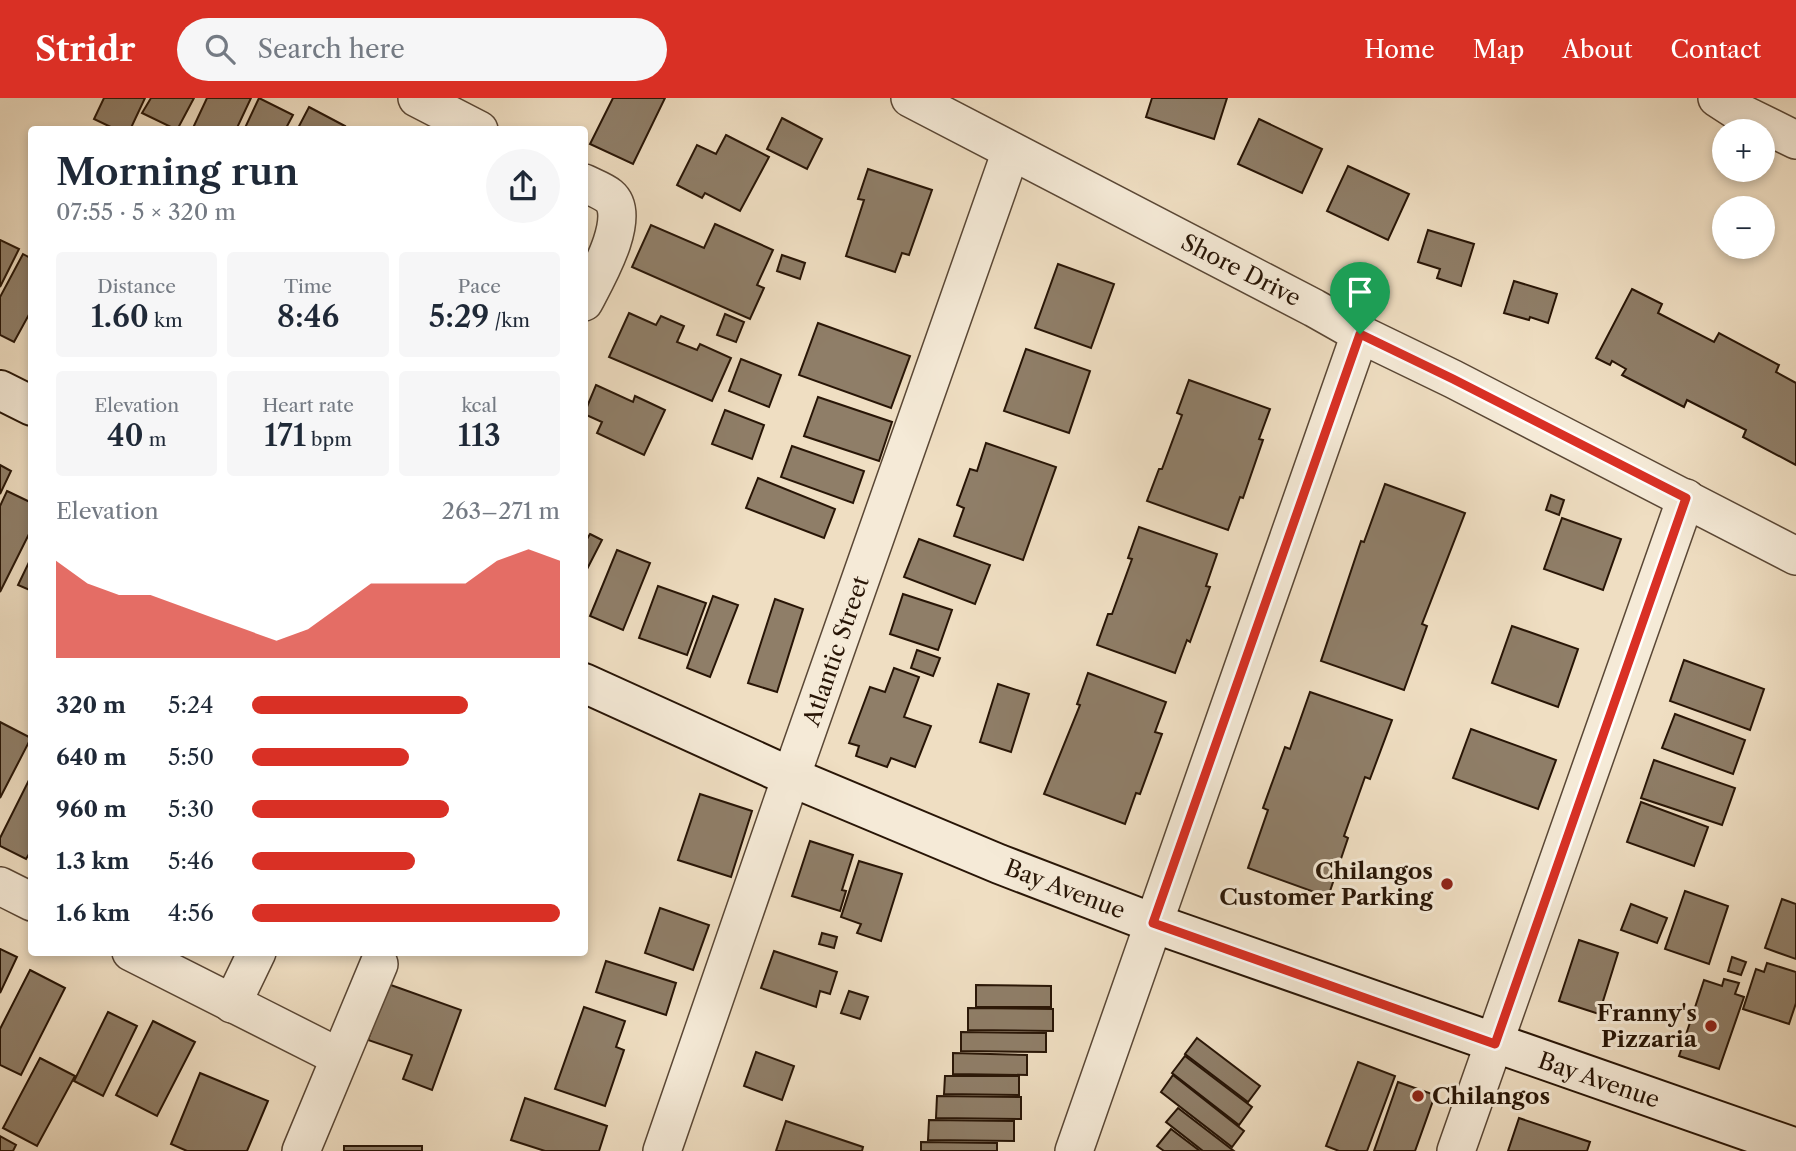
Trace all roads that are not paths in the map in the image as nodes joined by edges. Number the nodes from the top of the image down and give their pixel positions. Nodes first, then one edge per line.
1 (417, 98) edge
2 (910, 98) edge
3 (1717, 98) edge
4 (471, 126) edge
5 (1796, 140) edge
6 (1012, 151) junction
7 (588, 185) edge
8 (588, 293) edge
9 (1360, 334) junction
10 (0, 390) edge
11 (28, 404) edge
12 (1686, 498) junction
13 (1796, 556) edge
14 (588, 685) edge
15 (791, 777) junction
16 (0, 886) edge
17 (28, 900) edge
18 (1153, 923) junction
19 (139, 956) edge
20 (255, 956) edge
21 (379, 964) dead end
22 (232, 1004) junction
23 (1495, 1044) junction
24 (339, 1057) junction
25 (1796, 1148) edge
26 (301, 1151) edge
27 (662, 1151) edge
28 (1074, 1151) edge
29 (1457, 1151) edge

1 - 4 street
2 - 6 street, Shore Drive
3 - 5 street
6 - 9 street, Shore Drive
6 - 15 street, Atlantic Street
7 - 8 street
9 - 12 street, Shore Drive
9 - 18 street
10 - 11 street
12 - 13 street, Shore Drive
12 - 23 street
14 - 15 street, Bay Avenue
15 - 18 street, Bay Avenue
15 - 27 street, Atlantic Street
16 - 17 street
18 - 23 street, Bay Avenue
18 - 28 street
19 - 22 street
20 - 22 street
21 - 24 street
22 - 24 street
23 - 25 street, Bay Avenue
23 - 29 street
24 - 26 street

